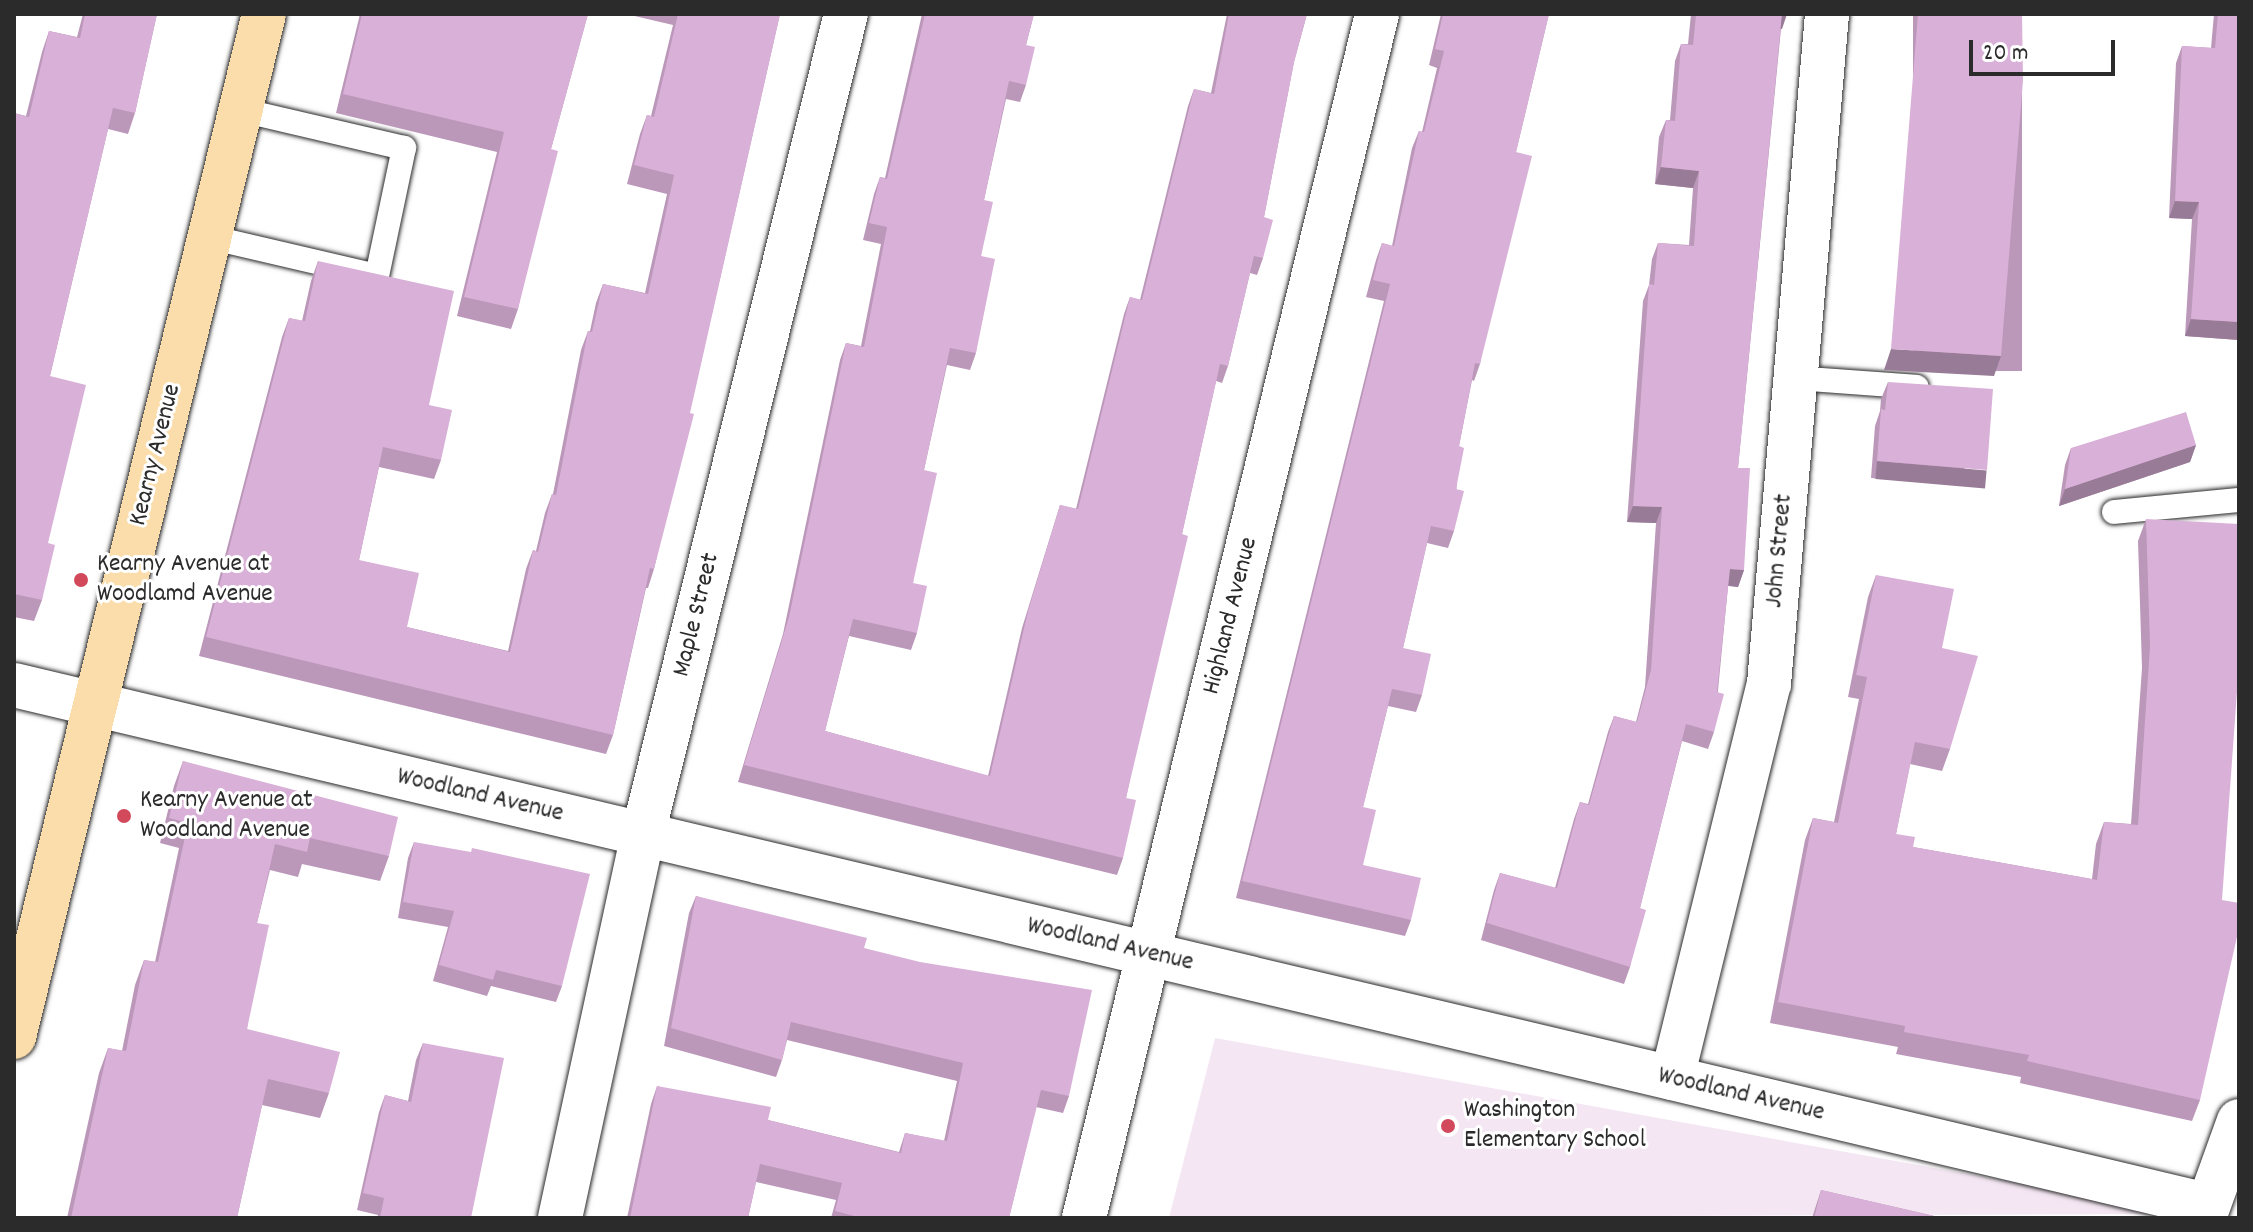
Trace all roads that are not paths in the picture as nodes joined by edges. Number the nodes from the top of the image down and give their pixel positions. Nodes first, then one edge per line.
1 (264, 14) edge
2 (846, 14) edge
3 (1377, 14) edge
4 (1827, 14) edge
5 (241, 110) junction
6 (209, 237) junction
7 (1795, 378) junction
8 (1943, 389) edge
9 (2239, 500) edge
10 (2114, 512) dead end
11 (14, 685) edge
12 (95, 705) junction
13 (643, 834) junction
14 (1149, 954) junction
15 (14, 1037) edge
16 (1672, 1078) junction
17 (2239, 1121) edge
18 (2205, 1212) edge
19 (560, 1218) edge
20 (1084, 1218) edge

1 - 5 main road, Kearny Avenue
2 - 13 street, Maple Street
3 - 14 street, Highland Avenue
4 - 7 street, John Street
5 - 6 main road, Kearny Avenue
5 - 6 lane
6 - 12 main road, Kearny Avenue
7 - 8 lane
7 - 16 street, John Street
9 - 10 lane
11 - 12 street, Woodland Avenue
12 - 13 street, Woodland Avenue
12 - 15 main road, Kearny Avenue
13 - 14 street, Woodland Avenue
13 - 19 street, Maple Street
14 - 16 street, Woodland Avenue
14 - 20 street, Highland Avenue
16 - 18 street, Woodland Avenue
17 - 18 street

